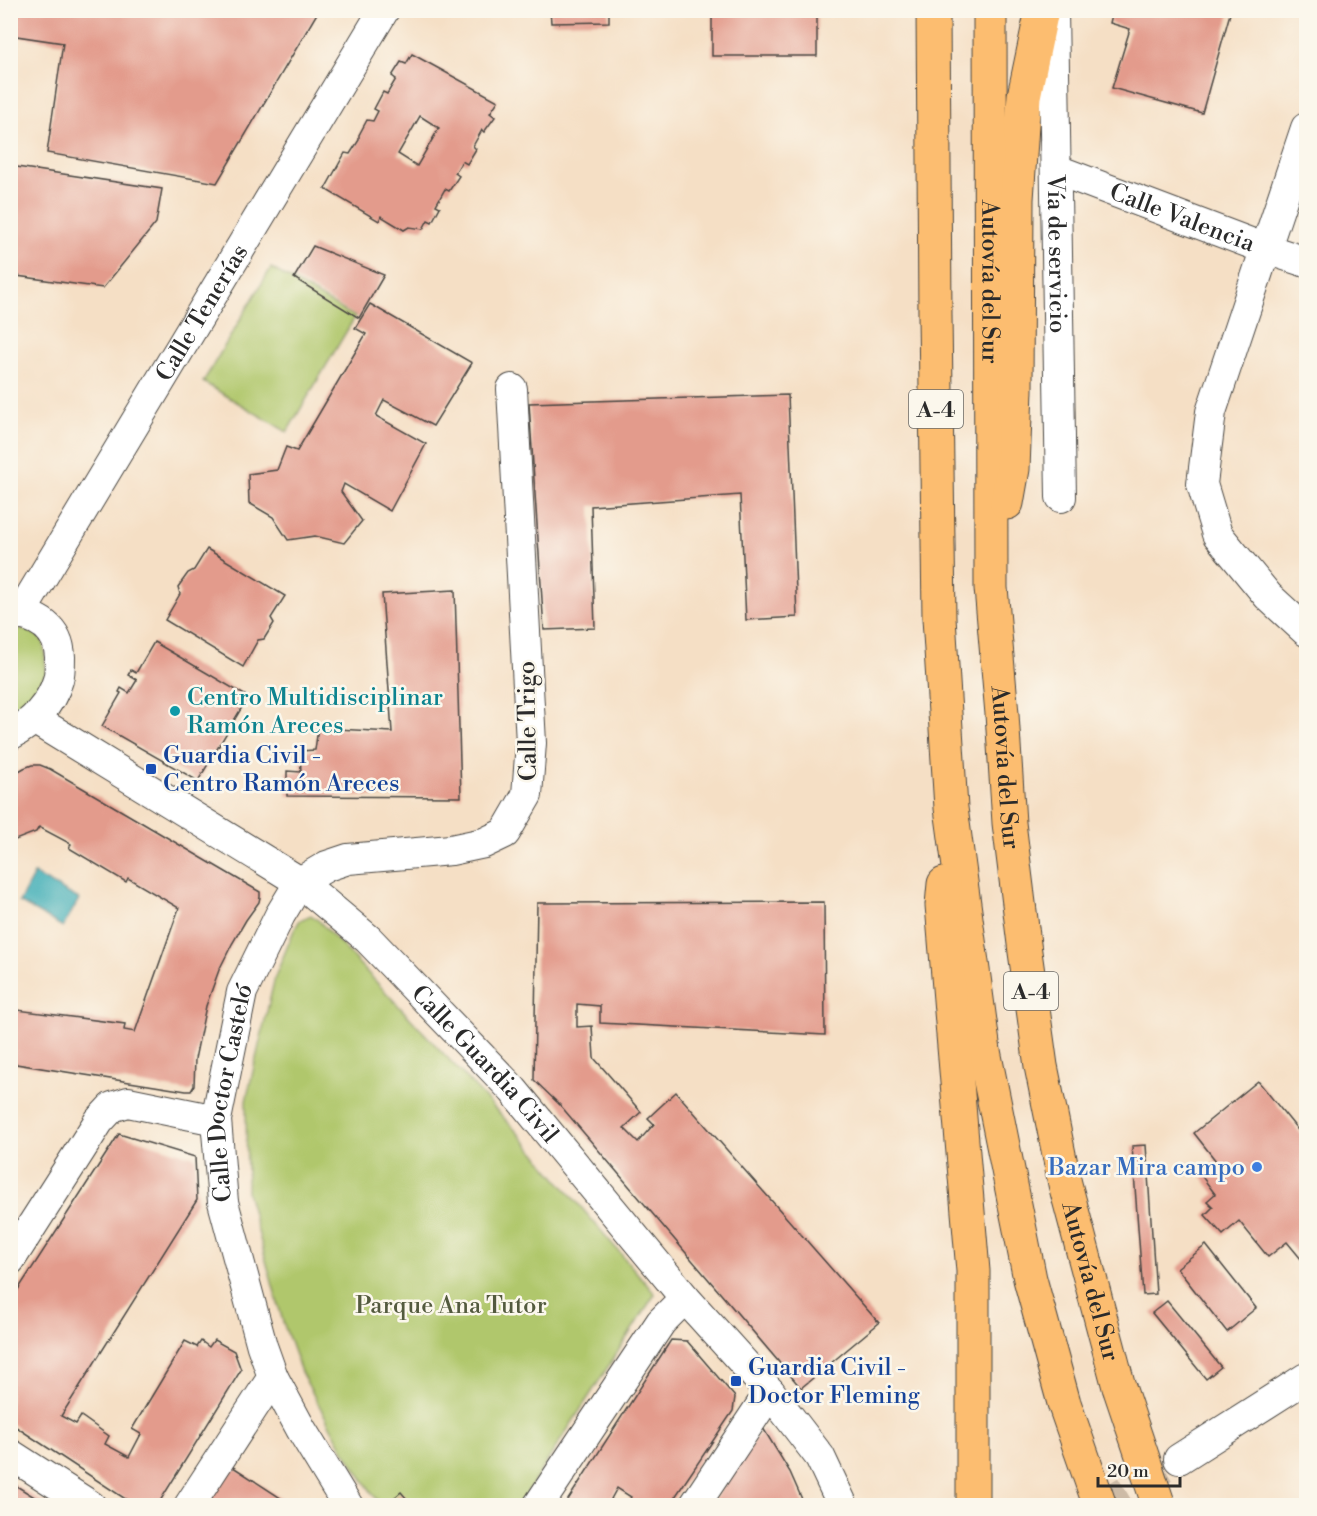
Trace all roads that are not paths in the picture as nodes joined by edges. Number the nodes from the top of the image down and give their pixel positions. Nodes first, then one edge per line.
1 (384, 10) edge
2 (933, 10) edge
3 (990, 10) edge
4 (1042, 10) edge
5 (1053, 10) edge
6 (1306, 128) edge
7 (1057, 170) junction
8 (1266, 249) junction
9 (1306, 262) edge
10 (512, 389) dead end
11 (1061, 497) dead end
12 (991, 588) junction
13 (15, 613) edge
14 (1306, 631) edge
15 (22, 727) edge
16 (951, 808) junction
17 (300, 882) junction
18 (216, 1120) junction
19 (10, 1260) edge
20 (685, 1298) junction
21 (273, 1377) junction
22 (1306, 1378) edge
23 (770, 1392) junction
24 (10, 1454) edge
25 (1179, 1459) tunnel mouth
26 (973, 1501) edge
27 (92, 1506) edge
28 (189, 1506) edge
29 (348, 1506) edge
30 (538, 1506) edge
31 (694, 1506) edge
32 (843, 1506) edge
33 (1100, 1506) edge
34 (1159, 1506) edge

1 - 13 street, Calle Tenerías
2 - 16 highway, A-4
3 - 12 highway, Autovía del Sur / A-4
4 - 12 highway
5 - 7 street, Vía de servicio
6 - 8 street
7 - 8 street, Calle Valencia
7 - 11 street, Vía de servicio
8 - 9 street, Calle Valencia
8 - 14 street
10 - 17 street, Calle Trigo
12 - 34 highway, Autovía del Sur / A-4, bridge
13 - 15 street
15 - 17 street, Calle Guardia Civil
16 - 26 highway
16 - 33 highway, A-4
17 - 18 street, Calle Doctor Casteló
17 - 20 street, Calle Guardia Civil
18 - 19 street
18 - 21 street, Calle Doctor Casteló
20 - 23 street, Calle Guardia Civil
20 - 30 street
21 - 28 street
21 - 29 street, Calle Doctor Casteló
22 - 25 street
23 - 31 street
23 - 32 street, Calle Guardia Civil
24 - 27 street

